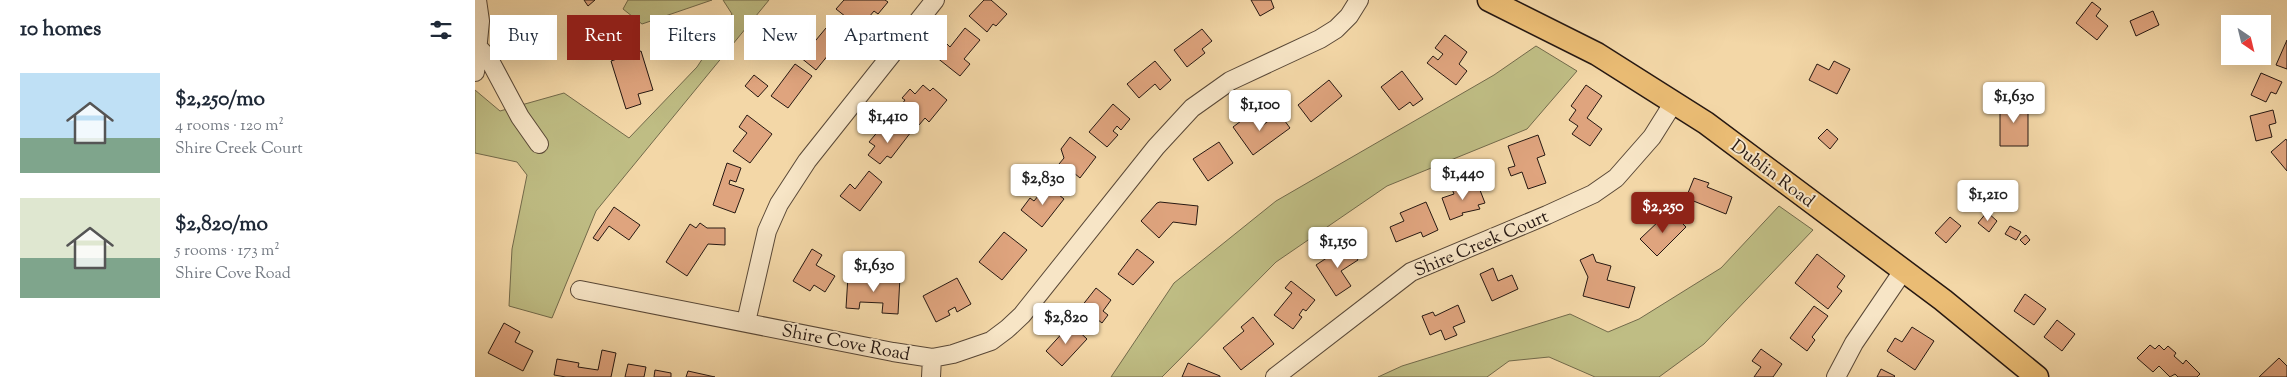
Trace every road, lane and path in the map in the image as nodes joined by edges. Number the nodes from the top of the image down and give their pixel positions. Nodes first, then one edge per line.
1 (477, 0) edge
2 (935, 0) edge
3 (1359, 0) edge
4 (1489, 0) edge
5 (477, 46) junction
6 (475, 72) edge
7 (1674, 102) junction
8 (539, 144) dead end
9 (1903, 271) junction
10 (581, 290) dead end
11 (746, 322) junction
12 (932, 358) junction
13 (931, 377) edge
14 (1275, 377) edge
15 (1835, 377) edge
16 (2037, 377) edge

1 - 5 street
2 - 11 street
3 - 12 street, Shire Cove Road
4 - 7 main road, Dublin Road
5 - 6 street
5 - 8 street
7 - 9 main road, Dublin Road
7 - 14 street, Shire Creek Court
9 - 15 street
9 - 16 main road, Dublin Road
10 - 11 street, Shire Cove Road
11 - 12 street, Shire Cove Road
12 - 13 street

